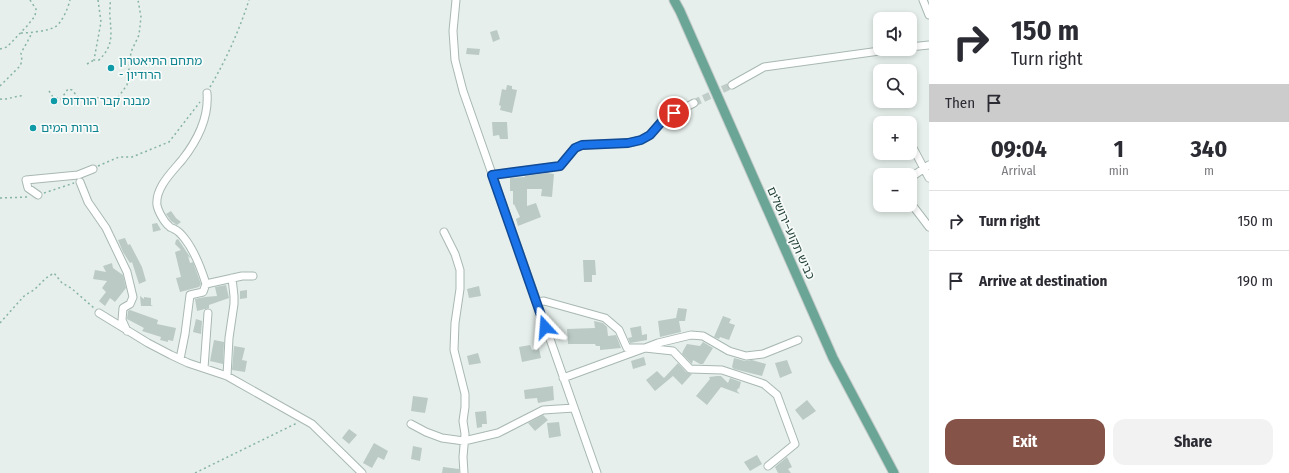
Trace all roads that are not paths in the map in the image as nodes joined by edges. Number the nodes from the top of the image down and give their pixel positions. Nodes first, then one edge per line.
1 (456, 0) edge
2 (674, 0) edge
3 (923, 0) edge
4 (929, 15) edge
5 (929, 45) edge
6 (917, 46) edge
7 (873, 52) edge
8 (732, 85) tunnel mouth
9 (207, 93) road end
10 (694, 102) tunnel mouth
11 (917, 154) edge
12 (926, 167) edge
13 (93, 169) road end
14 (917, 173) edge
15 (492, 175) junction
16 (929, 178) edge
17 (80, 182) road end
18 (38, 195) road end
19 (917, 211) edge
20 (929, 227) edge
21 (444, 232) dead end
22 (253, 276) dead end
23 (232, 278) junction
24 (206, 284) junction
25 (536, 302) junction
26 (99, 313) road end
27 (208, 313) dead end
28 (127, 331) junction
29 (798, 340) dead end
30 (645, 348) junction
31 (180, 359) junction
32 (204, 368) junction
33 (227, 376) junction
34 (563, 378) junction
35 (574, 408) junction
36 (411, 424) dead end
37 (464, 441) junction
38 (768, 466) dead end
39 (596, 470) edge
40 (362, 473) edge
41 (464, 473) edge
42 (589, 473) edge
43 (894, 473) edge

1 - 15 street
2 - 43 main road, כביש תקוע–ירושלים
3 - 4 street
5 - 6 street
7 - 8 street
9 - 24 street
10 - 15 street
11 - 12 street
12 - 14 street
12 - 16 street
13 - 18 street
15 - 25 street
17 - 28 street
19 - 20 street
21 - 37 street
22 - 23 street
23 - 24 street
23 - 33 street
24 - 31 street
25 - 30 street
25 - 34 street
26 - 28 street
27 - 32 street
28 - 31 street
29 - 30 street
30 - 34 street
30 - 38 street
31 - 32 street
32 - 33 street
33 - 40 street
34 - 35 street
35 - 37 street
35 - 39 street
36 - 37 street
37 - 41 street
39 - 42 street

